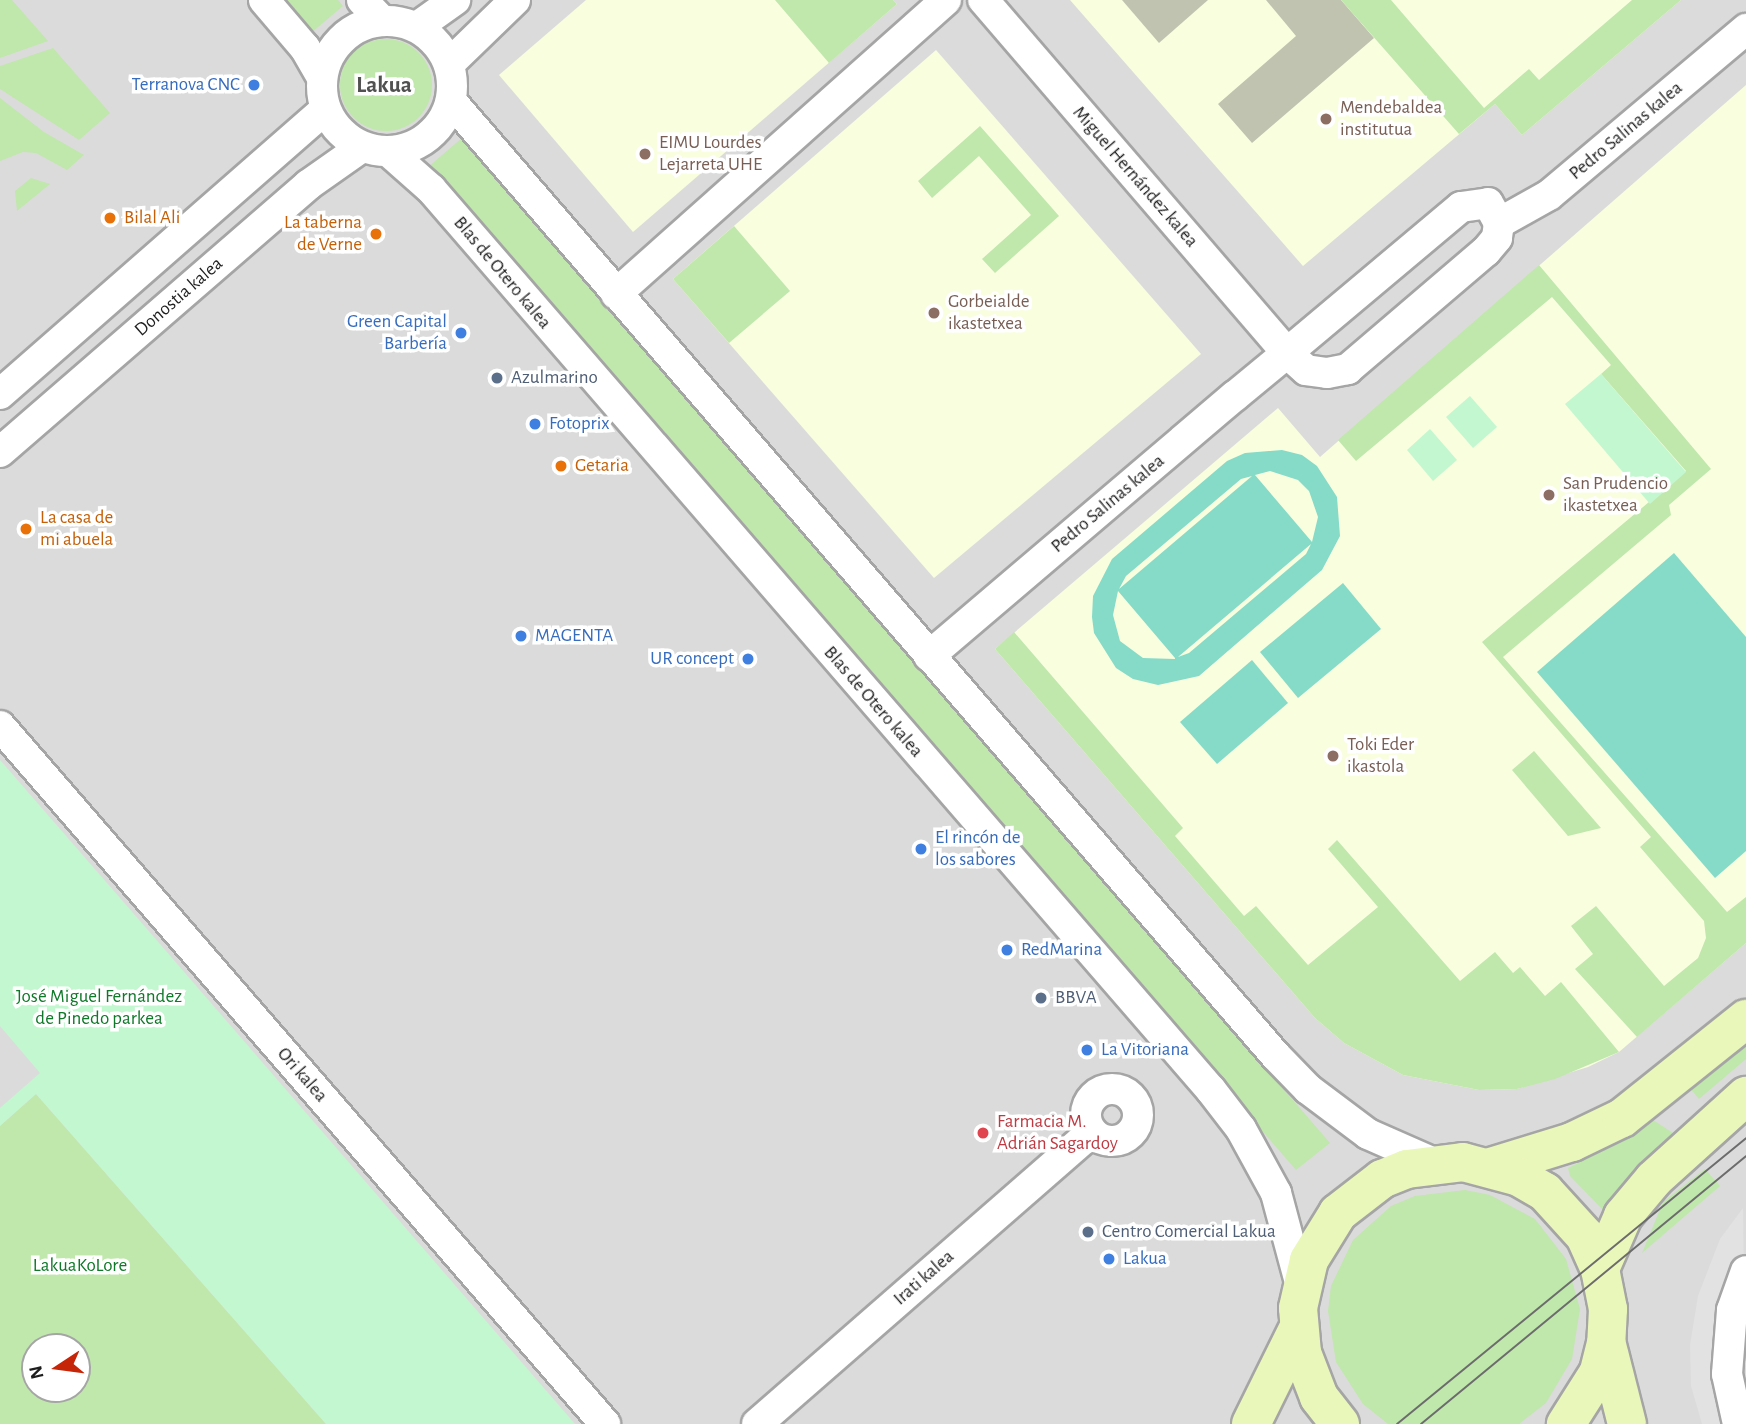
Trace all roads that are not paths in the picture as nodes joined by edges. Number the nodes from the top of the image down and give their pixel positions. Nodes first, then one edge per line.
1 (264, 0) edge
2 (455, 0) edge
3 (514, 0) edge
4 (946, 0) edge
5 (983, 0) edge
6 (372, 10) edge
7 (417, 27) junction
8 (1746, 29) edge
9 (449, 64) junction
10 (322, 78) junction
11 (451, 101) junction
12 (325, 108) junction
13 (375, 150) junction
14 (1499, 223) junction
15 (616, 295) junction
16 (1287, 353) junction
17 (0, 394) edge
18 (0, 452) edge
19 (929, 656) junction
20 (0, 726) edge
21 (1746, 1019) edge
22 (1746, 1096) edge
23 (1092, 1132) dead end
24 (1434, 1163) junction
25 (1491, 1167) junction
26 (1601, 1269) junction
27 (1746, 1271) edge
28 (1301, 1286) junction
29 (1298, 1329) junction
30 (1606, 1343) junction
31 (605, 1424) edge
32 (757, 1424) edge
33 (1251, 1424) edge
34 (1340, 1424) edge
35 (1566, 1424) edge
36 (1627, 1424) edge
37 (1738, 1424) edge

1 - 10 street
2 - 7 street
3 - 9 street
4 - 15 street
5 - 16 street, Miguel Hernández kalea
6 - 7 street
6 - 10 street
7 - 9 street
8 - 14 street, Pedro Salinas kalea
9 - 11 street
10 - 12 street
11 - 13 street
11 - 15 street
12 - 13 street
12 - 17 street
13 - 18 street, Donostia kalea
13 - 28 street, Blas de Otero kalea
14 - 16 street, Pedro Salinas kalea
14 - 16 street
15 - 19 street
16 - 19 street, Pedro Salinas kalea
19 - 24 street
20 - 31 street, Ori kalea
21 - 25 main road
22 - 26 main road
23 - 32 street, Irati kalea
24 - 25 main road
24 - 28 main road
25 - 26 main road
26 - 30 main road
27 - 37 street
28 - 29 main road
29 - 33 main road
29 - 34 main road
30 - 35 main road
30 - 36 main road

